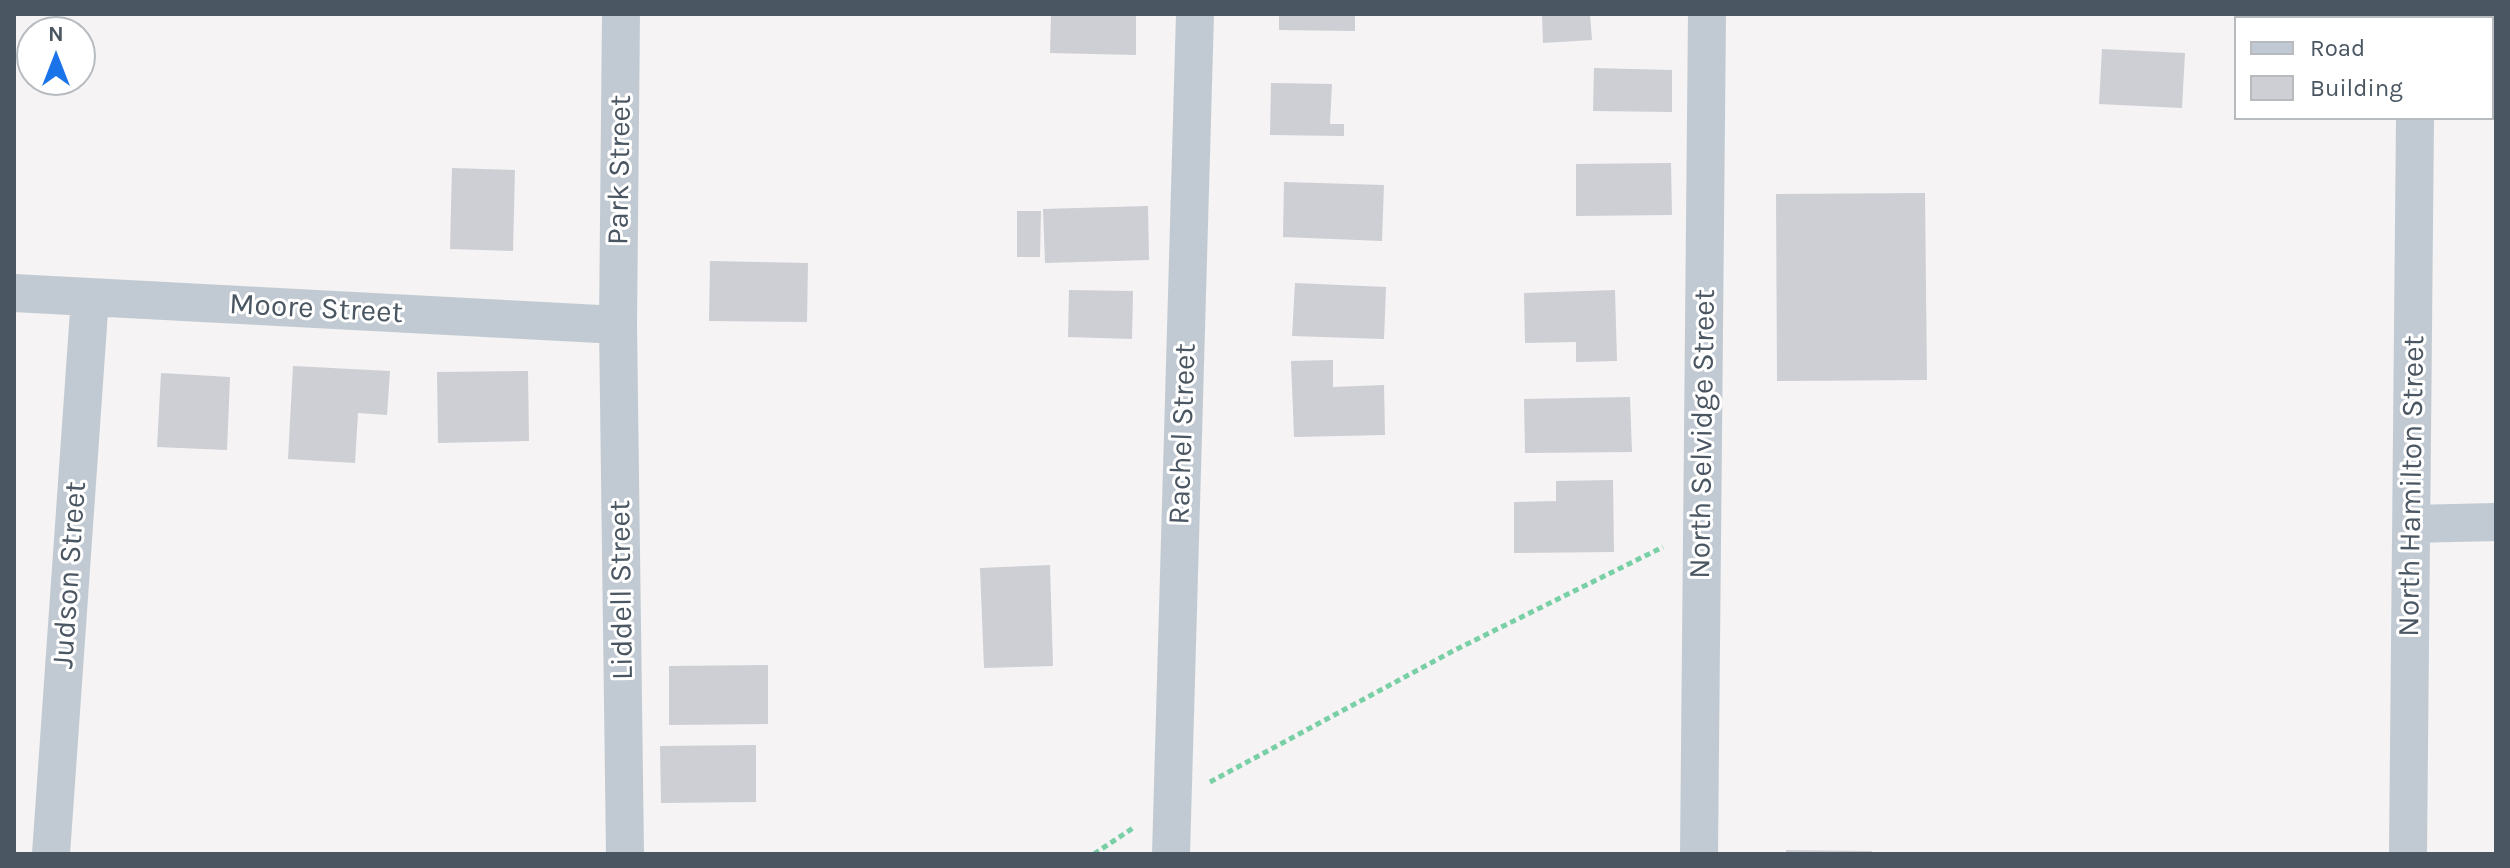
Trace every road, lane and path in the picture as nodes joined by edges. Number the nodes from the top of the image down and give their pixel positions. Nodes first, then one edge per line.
1 (621, 14) edge
2 (1195, 14) edge
3 (1707, 14) edge
4 (2415, 120) edge
5 (14, 293) edge
6 (90, 297) junction
7 (618, 325) junction
8 (2496, 522) edge
9 (2412, 524) junction
10 (1702, 528) junction
11 (1173, 802) junction
12 (51, 854) edge
13 (625, 854) edge
14 (1094, 854) edge
15 (1171, 854) edge
16 (1699, 854) edge
17 (2408, 854) edge

1 - 7 street, Park Street
2 - 11 street, Rachel Street
3 - 10 street, North Selvidge Street
4 - 9 street, North Hamilton Street
5 - 6 street, Moore Street
6 - 7 street, Moore Street
6 - 12 street, Judson Street
7 - 13 street, Liddell Street
8 - 9 street
9 - 17 street, North Hamilton Street
10 - 11 path
10 - 16 street, North Selvidge Street
11 - 14 path
11 - 15 street, Rachel Street

